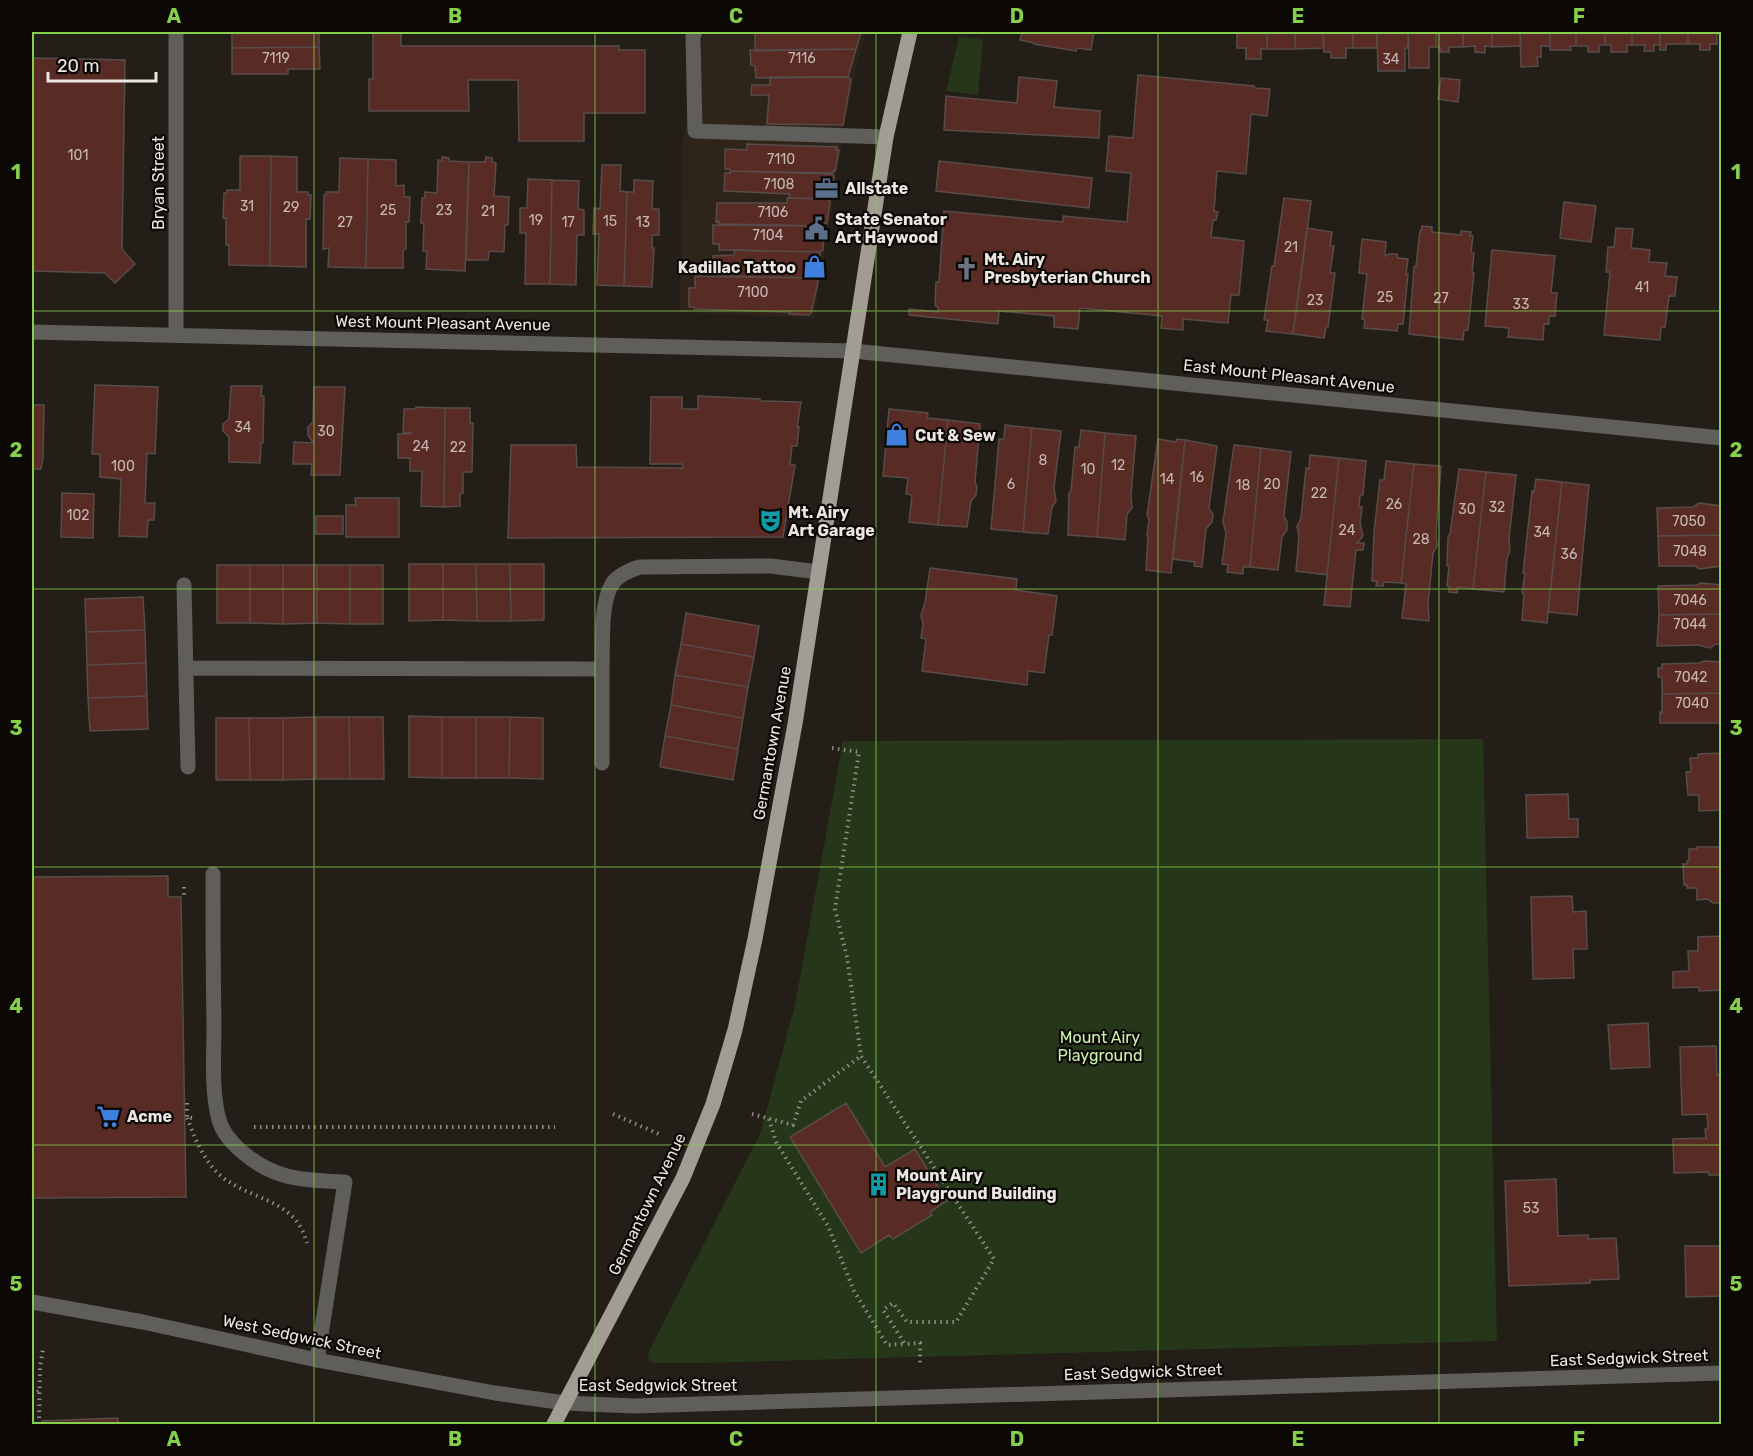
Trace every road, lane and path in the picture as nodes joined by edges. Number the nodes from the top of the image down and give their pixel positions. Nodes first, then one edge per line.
1 (176, 32) edge
2 (695, 32) edge
3 (910, 32) edge
4 (886, 137) junction
5 (32, 332) edge
6 (176, 335) junction
7 (853, 351) junction
8 (1722, 438) edge
9 (819, 572) junction
10 (184, 585) dead end
11 (186, 668) junction
12 (602, 669) junction
13 (832, 748) dead end
14 (602, 763) dead end
15 (188, 766) dead end
16 (213, 874) dead end
17 (861, 1056) junction
18 (612, 1114) dead end
19 (752, 1114) dead end
20 (192, 1118) dead end
21 (769, 1119) junction
22 (245, 1127) dead end
23 (555, 1127) dead end
24 (659, 1134) dead end
25 (307, 1248) dead end
26 (32, 1302) edge
27 (905, 1344) junction
28 (44, 1349) dead end
29 (317, 1360) junction
30 (920, 1364) dead end
31 (1722, 1373) edge
32 (40, 1390) junction
33 (32, 1395) edge
34 (565, 1402) junction
35 (39, 1425) edge
36 (554, 1425) edge

1 - 6 street, Bryan Street
2 - 4 street
3 - 4 main road, Germantown Avenue
4 - 7 main road, Germantown Avenue
5 - 6 street, West Mount Pleasant Avenue
6 - 7 street, West Mount Pleasant Avenue
7 - 8 street, East Mount Pleasant Avenue
7 - 9 main road, Germantown Avenue
9 - 12 street
9 - 34 main road, Germantown Avenue
10 - 11 street
11 - 12 street
11 - 15 street
12 - 14 street
13 - 17 path
16 - 29 street
17 - 21 path
17 - 27 path
18 - 24 path
19 - 21 path
20 - 25 path
21 - 27 path
22 - 23 path
26 - 29 street, West Sedgwick Street
27 - 30 path
28 - 32 path
29 - 34 street, West Sedgwick Street
31 - 34 street, East Sedgwick Street
32 - 33 path
32 - 35 path
34 - 36 main road, Germantown Avenue

